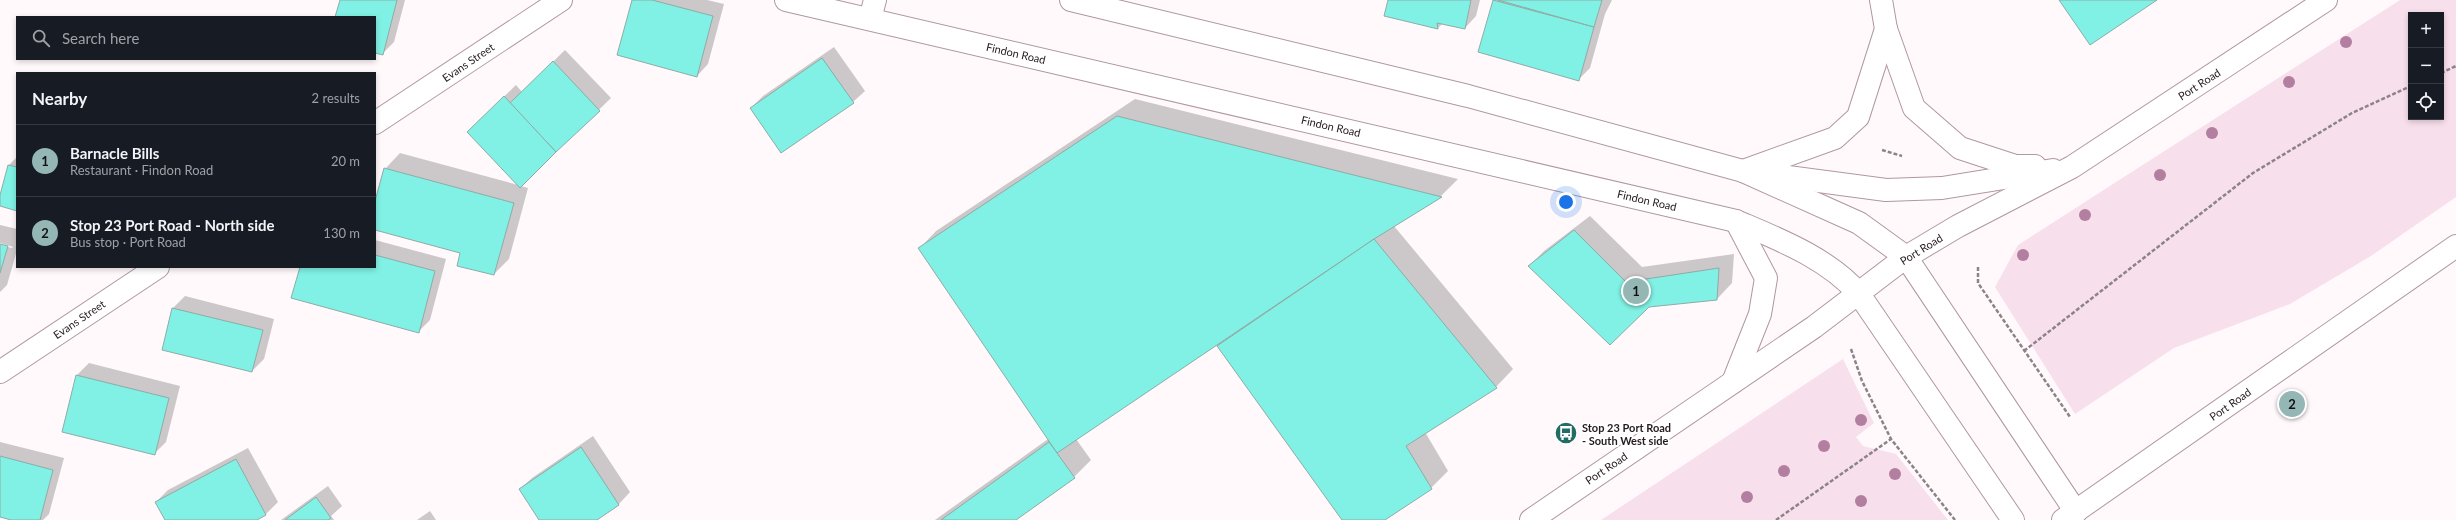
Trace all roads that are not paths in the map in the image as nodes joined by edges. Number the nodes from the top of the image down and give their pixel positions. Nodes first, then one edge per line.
1 (561, 0) edge
2 (786, 0) edge
3 (1071, 0) edge
4 (1881, 0) edge
5 (2326, 0) edge
6 (872, 10) edge
7 (1886, 28) junction
8 (376, 122) edge
9 (2072, 167) junction
10 (1743, 171) junction
11 (1736, 221) junction
12 (2456, 246) edge
13 (1906, 257) junction
14 (156, 268) edge
15 (1859, 294) junction
16 (0, 372) edge
17 (1733, 382) junction
18 (2073, 517) edge
19 (1531, 520) edge
20 (2013, 520) edge

1 - 8 main road, Evans Street
2 - 6 main road, Findon Road
3 - 10 main road
4 - 7 main road
5 - 9 main road, Port Road
6 - 11 main road, Findon Road
7 - 9 main road
7 - 10 main road
9 - 10 main road
9 - 13 main road, Port Road
10 - 13 main road
11 - 15 main road, Findon Road
11 - 17 main road
12 - 18 main road, Port Road
13 - 15 main road, Port Road
13 - 18 main road
14 - 16 main road, Evans Street
15 - 17 main road, Port Road
15 - 20 main road, Findon Road
17 - 19 main road, Port Road

